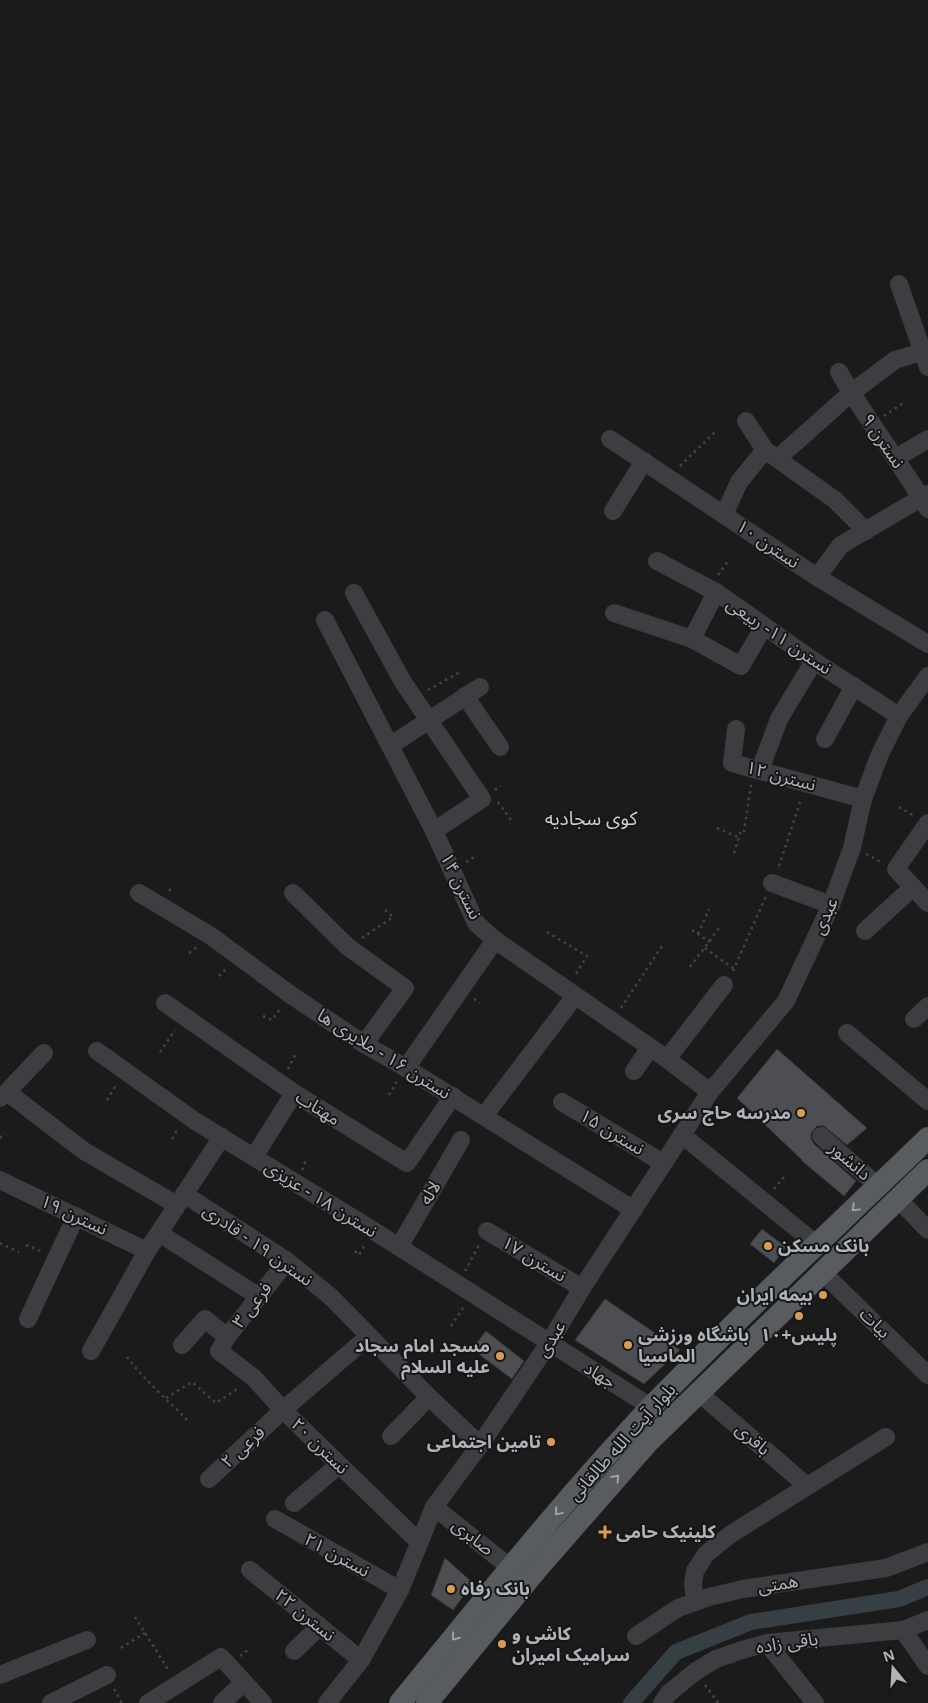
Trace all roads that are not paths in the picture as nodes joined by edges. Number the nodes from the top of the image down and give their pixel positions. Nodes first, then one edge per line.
1 (899, 284) dead end
2 (926, 356) edge
3 (839, 372) dead end
4 (851, 393) junction
5 (746, 421) dead end
6 (610, 439) dead end
7 (928, 439) edge
8 (771, 454) junction
9 (896, 458) junction
10 (644, 461) junction
11 (926, 500) edge
12 (614, 511) dead end
13 (724, 515) junction
14 (866, 530) junction
15 (657, 561) dead end
16 (817, 577) junction
17 (716, 592) junction
18 (354, 593) dead end
19 (614, 613) dead end
20 (326, 620) dead end
21 (764, 626) junction
22 (692, 638) junction
23 (928, 644) edge
24 (814, 661) junction
25 (928, 676) edge
26 (480, 686) dead end
27 (854, 686) junction
28 (464, 696) junction
29 (898, 716) junction
30 (429, 720) junction
31 (736, 729) dead end
32 (826, 739) dead end
33 (391, 745) junction
34 (500, 747) dead end
35 (757, 770) junction
36 (863, 799) junction
37 (928, 823) edge
38 (434, 831) junction
39 (772, 883) road end
40 (922, 892) edge
41 (139, 893) dead end
42 (293, 893) dead end
43 (831, 905) junction
44 (865, 931) dead end
45 (495, 940) junction
46 (724, 985) dead end
47 (571, 993) junction
48 (165, 1003) dead end
49 (928, 1006) edge
50 (914, 1020) dead end
51 (847, 1033) dead end
52 (364, 1044) junction
53 (650, 1048) junction
54 (97, 1051) dead end
55 (44, 1053) dead end
56 (667, 1059) junction
57 (406, 1068) junction
58 (634, 1071) dead end
59 (710, 1092) junction
60 (294, 1093) junction
61 (2, 1096) edge
62 (452, 1096) junction
63 (928, 1101) edge
64 (562, 1102) dead end
65 (484, 1116) junction
66 (682, 1135) junction
67 (822, 1136) dead end
68 (222, 1137) junction
69 (928, 1138) edge
70 (461, 1140) dead end
71 (254, 1157) junction
72 (663, 1163) junction
73 (928, 1170) edge
74 (2, 1186) edge
75 (878, 1186) junction
76 (181, 1199) junction
77 (898, 1199) junction
78 (634, 1210) junction
79 (76, 1216) junction
80 (928, 1230) edge
81 (487, 1231) road end
82 (159, 1233) junction
83 (816, 1244) junction
84 (399, 1247) junction
85 (147, 1250) junction
86 (287, 1261) junction
87 (822, 1272) junction
88 (582, 1288) junction
89 (258, 1296) junction
90 (28, 1318) dead end
91 (369, 1336) junction
92 (549, 1343) junction
93 (223, 1344) junction
94 (182, 1345) dead end
95 (91, 1351) dead end
96 (928, 1375) edge
97 (698, 1392) junction
98 (429, 1397) junction
99 (652, 1407) junction
100 (283, 1410) junction
101 (391, 1436) dead end
102 (886, 1437) dead end
103 (480, 1445) junction
104 (339, 1465) junction
105 (209, 1480) dead end
106 (807, 1486) junction
107 (294, 1503) dead end
108 (434, 1507) junction
109 (275, 1520) dead end
110 (419, 1542) junction
111 (928, 1552) edge
112 (511, 1568) junction
113 (250, 1570) dead end
114 (400, 1590) junction
115 (695, 1602) junction
116 (928, 1620) edge
117 (320, 1626) junction
118 (903, 1630) junction
119 (636, 1636) dead end
120 (87, 1640) dead end
121 (767, 1643) junction
122 (294, 1651) dead end
123 (361, 1660) junction
124 (928, 1666) edge
125 (106, 1674) dead end
126 (0, 1675) edge
127 (244, 1682) junction
128 (51, 1703) edge
129 (148, 1703) edge
130 (222, 1703) edge
131 (263, 1703) edge
132 (327, 1703) edge
133 (400, 1703) edge
134 (427, 1703) edge
135 (662, 1703) edge
136 (815, 1703) edge

1 - 2 street
2 - 4 street
3 - 4 street, نسترن ۹
4 - 8 street
4 - 9 street, نسترن ۹
5 - 8 street
6 - 10 street, نسترن ۱۰
7 - 9 street
8 - 13 street
8 - 14 street
9 - 11 street, نسترن ۹
10 - 12 street
10 - 13 street, نسترن ۱۰
11 - 14 street
13 - 16 street, نسترن ۱۰
14 - 16 street
15 - 17 street, نسترن ۱۱- ربیعی
16 - 23 street, نسترن ۱۰
17 - 21 street, نسترن ۱۱- ربیعی
17 - 22 street
18 - 30 street
19 - 22 street
20 - 33 street, نسترن ۱۴
21 - 22 street
21 - 24 street, نسترن ۱۱- ربیعی
24 - 27 street, نسترن ۱۱- ربیعی
24 - 35 street
25 - 29 street, عبدی
26 - 28 street
27 - 29 street, نسترن ۱۱- ربیعی
27 - 32 street
28 - 30 street
28 - 34 street
29 - 36 street, عبدی
30 - 33 street
30 - 38 street
31 - 35 street, نسترن ۱۲
33 - 38 street, نسترن ۱۴
35 - 36 street, نسترن ۱۲
36 - 43 street, عبدی
37 - 40 street
38 - 45 street, نسترن ۱۴
39 - 43 street
40 - 44 street
41 - 52 street, نسترن ۱۶ - ملایری ها
42 - 52 street
43 - 59 street, عبدی
45 - 47 street, نسترن ۱۴
45 - 57 street
46 - 56 street
47 - 53 street, نسترن ۱۴
47 - 65 street
48 - 60 street, مهتاب
49 - 50 street
51 - 63 street
52 - 57 street, نسترن ۱۶ - ملایری ها
53 - 56 street, نسترن ۱۴
53 - 58 street
54 - 68 street, نسترن ۱۸ - عزیزی
55 - 61 street
56 - 59 street, نسترن ۱۴
57 - 62 street, نسترن ۱۶ - ملایری ها
59 - 66 street, عبدی
60 - 62 street, مهتاب
60 - 71 street
61 - 76 street, نسترن ۱۹ - قادری
62 - 65 street, نسترن ۱۶ - ملایری ها
64 - 72 street, نسترن ۱۵
65 - 78 street, نسترن ۱۶ - ملایری ها
66 - 72 street, عبدی
66 - 83 street
67 - 75 street, دانشور
68 - 71 street, نسترن ۱۸ - عزیزی
68 - 76 street
69 - 75 main road, بلوار آیت الله طالقانی
70 - 84 street, لاله
71 - 84 street, نسترن ۱۸ - عزیزی
72 - 78 street, عبدی
73 - 77 main road, بلوار آیت الله طالقانی
74 - 79 street, نسترن ۱۹
75 -> 83 main road, بلوار آیت الله طالقانی
76 - 82 street
76 - 86 street, نسترن ۱۹ - قادری
77 - 80 street
77 - 87 main road, بلوار آیت الله طالقانی
78 - 88 street, عبدی
79 - 85 street, نسترن ۱۹
79 - 90 street
81 - 88 street, نسترن ۱۷
82 - 85 street
82 - 89 street
83 - 99 main road, بلوار آیت الله طالقانی
84 - 92 street, نسترن ۱۸ - عزیزی
85 - 95 street
86 - 89 street, فرعی ۳
86 - 91 street, نسترن ۱۹ - قادری
87 - 96 street, بیات
87 - 97 main road, بلوار آیت الله طالقانی
88 - 92 street, عبدی
89 - 93 street, فرعی ۳
91 - 98 street, نسترن ۱۹ - قادری
91 - 100 street, فرعی ۲
92 - 99 street, جهاد
92 - 103 street, عبدی
93 - 94 street, نسترن ۲۰
93 - 100 street, نسترن ۲۰
97 - 106 street, باقری
134 -> 97 main road, بلوار آیت الله طالقانی
98 - 101 street
98 - 103 street, نسترن ۱۹ - قادری
99 -> 112 main road, بلوار آیت الله طالقانی
100 - 104 street, نسترن ۲۰
100 - 105 street, فرعی ۲
102 - 106 street
103 - 108 street, عبدی
104 - 107 street
104 - 110 street, نسترن ۲۰
106 - 115 street
108 - 110 street, عبدی
108 - 112 street, صابری
109 - 114 street, نسترن ۲۱
110 - 114 street, عبدی
111 - 115 street, همتی
112 -> 133 main road, بلوار آیت الله طالقانی
113 - 117 street, نسترن ۲۲
114 - 123 street, عبدی
115 - 119 street, همتی
116 - 118 street, باقی زاده
117 - 122 street
117 - 123 street, نسترن ۲۲
118 - 121 street, باقی زاده
118 - 124 street
120 - 126 street
121 - 135 street, باقی زاده
121 - 136 street
123 - 132 street, عبدی
125 - 128 street
127 - 129 street
127 - 130 street
127 - 131 street

